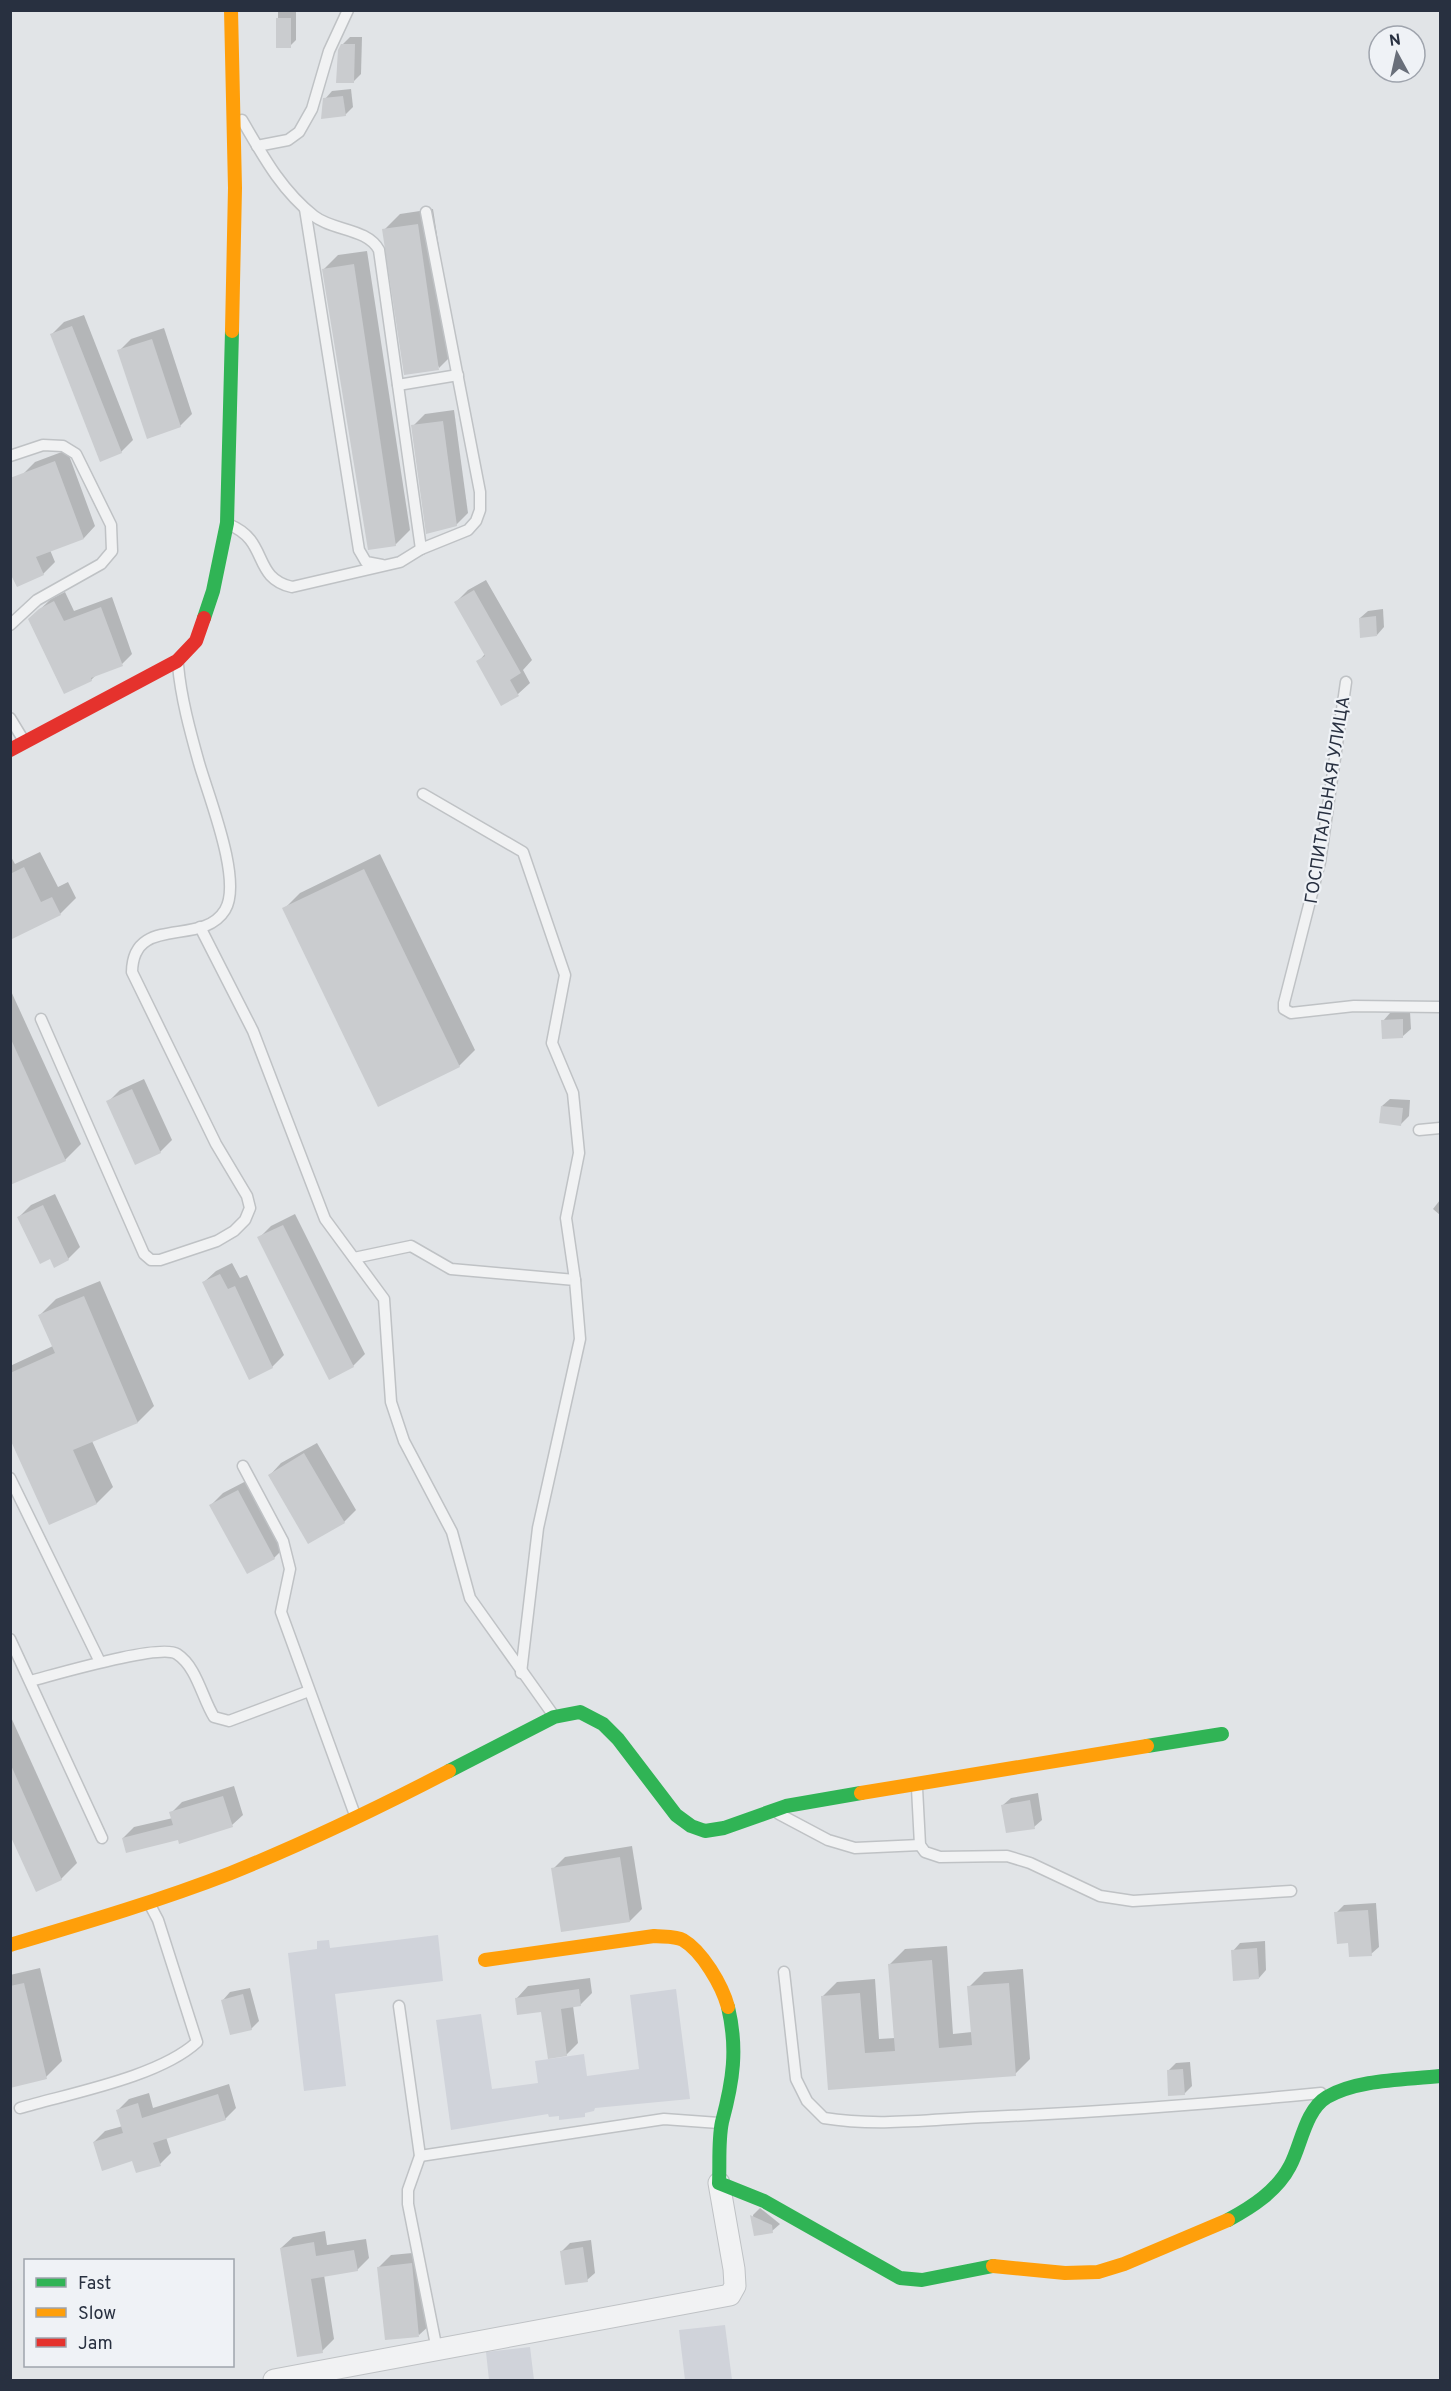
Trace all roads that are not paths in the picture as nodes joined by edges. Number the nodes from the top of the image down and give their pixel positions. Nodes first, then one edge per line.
1 (231, 10) edge
2 (348, 10) edge
3 (233, 106) junction
4 (257, 147) junction
5 (305, 209) junction
6 (426, 212) dead end
7 (458, 375) junction
8 (398, 386) junction
9 (10, 456) edge
10 (226, 523) junction
11 (421, 549) junction
12 (385, 566) junction
13 (10, 625) edge
14 (177, 661) junction
15 (1346, 682) dead end
16 (10, 718) edge
17 (25, 744) junction
18 (10, 750) edge
19 (423, 794) dead end
20 (200, 927) junction
21 (1440, 1007) edge
22 (41, 1019) dead end
23 (1440, 1128) edge
24 (1419, 1130) dead end
25 (354, 1258) junction
26 (575, 1280) junction
27 (243, 1466) dead end
28 (10, 1478) edge
29 (10, 1639) edge
30 (100, 1662) junction
31 (521, 1673) junction
32 (30, 1681) junction
33 (309, 1691) junction
34 (554, 1717) junction
35 (1222, 1734) dead end
36 (916, 1784) junction
37 (770, 1810) junction
38 (356, 1817) junction
39 (102, 1838) dead end
40 (920, 1845) junction
41 (1291, 1891) dead end
42 (148, 1903) junction
43 (10, 1945) edge
44 (485, 1960) dead end
45 (784, 1972) dead end
46 (399, 2006) dead end
47 (1440, 2076) edge
48 (1342, 2091) junction
49 (20, 2108) dead end
50 (722, 2123) junction
51 (420, 2156) junction
52 (719, 2183) junction
53 (437, 2350) junction
54 (318, 2377) edge
55 (274, 2380) edge

1 - 3 street
2 - 4 lane
3 - 4 lane
3 - 10 street
4 - 5 lane
5 - 8 lane
5 - 12 lane
6 - 7 lane
7 - 8 lane
7 - 11 lane
8 - 11 lane
9 - 13 lane
10 - 12 lane
10 - 14 street
11 - 12 lane
14 - 17 street
14 - 20 lane
15 - 21 lane, ГОСПИТАЛЬНАЯ УЛИЦА
16 - 17 lane
17 - 18 street
19 - 26 lane
20 - 22 lane
20 - 25 lane
23 - 24 lane
25 - 26 lane
25 - 31 lane
26 - 31 lane
27 - 33 lane
28 - 30 lane
29 - 32 lane
30 - 32 lane
30 - 33 lane
31 - 34 lane
32 - 39 lane
33 - 38 lane
34 - 37 street
34 - 38 street
35 - 36 street
36 - 37 street
36 - 40 lane
37 - 40 lane
38 - 42 street
40 - 41 lane
42 - 43 street
42 - 49 lane
44 - 50 street
45 - 48 lane
46 - 51 lane
47 - 48 street
48 - 52 street
50 - 51 lane
50 - 52 street
51 - 53 lane
52 - 53 street
53 - 54 street
54 - 55 street

